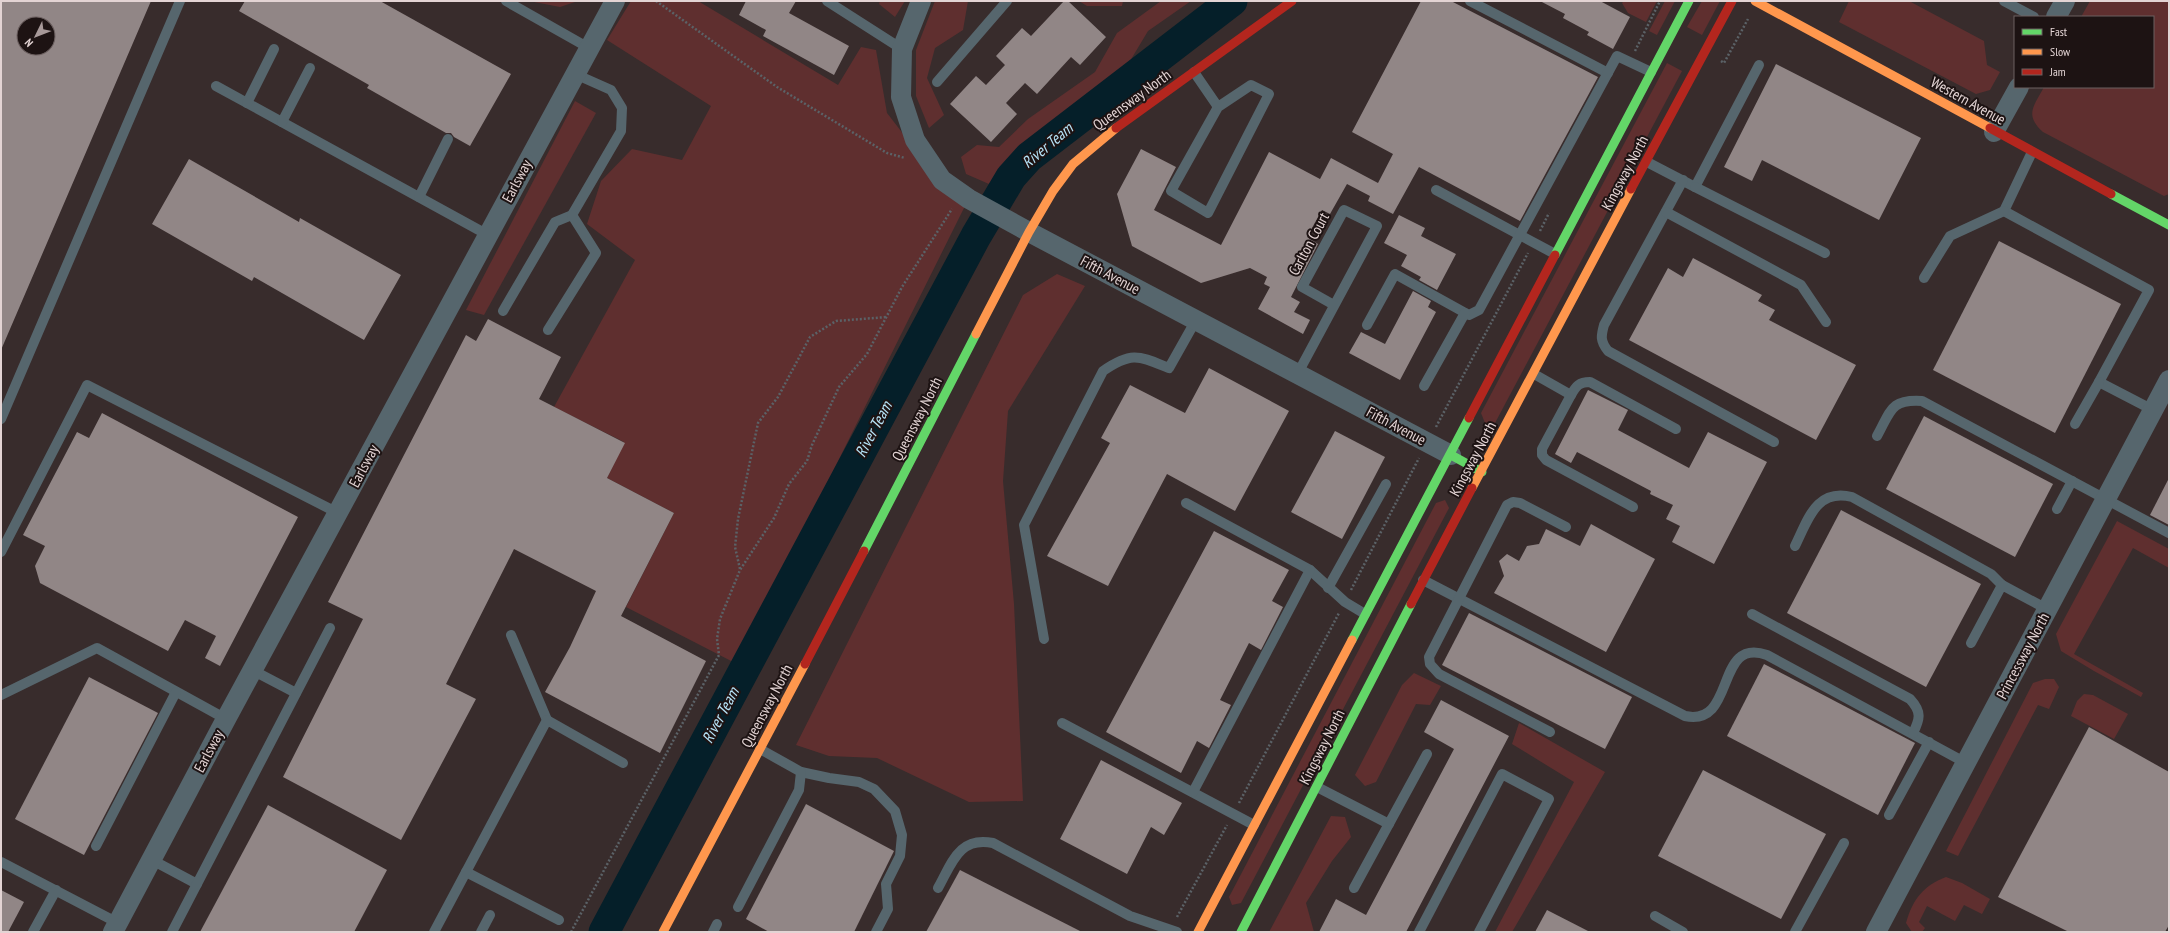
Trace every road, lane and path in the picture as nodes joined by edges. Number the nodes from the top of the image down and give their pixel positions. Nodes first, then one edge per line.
1 (180, 1) edge
2 (506, 1) edge
3 (615, 1) edge
4 (656, 1) edge
5 (827, 1) edge
6 (921, 1) edge
7 (1007, 1) edge
8 (1292, 1) edge
9 (1470, 1) edge
10 (1660, 1) edge
11 (1689, 1) edge
12 (1732, 1) edge
13 (2004, 1) edge
14 (2065, 1) edge
15 (1756, 2) edge
16 (2032, 16) edge
17 (2057, 16) edge
18 (589, 48) junction
19 (274, 49) dead end
20 (902, 50) junction
21 (1629, 62) junction
22 (1724, 62) dead end
23 (1759, 65) dead end
24 (310, 68) dead end
25 (1194, 72) junction
26 (1651, 72) junction
27 (1608, 73) junction
28 (574, 74) junction
29 (937, 82) dead end
30 (216, 86) dead end
31 (2018, 88) edge
32 (246, 103) junction
33 (1218, 107) junction
34 (282, 122) junction
35 (1994, 132) junction
36 (448, 140) dead end
37 (2032, 152) junction
38 (1647, 162) junction
39 (932, 165) junction
40 (1683, 180) junction
41 (1695, 187) junction
42 (1436, 190) dead end
43 (966, 196) junction
44 (418, 197) junction
45 (1552, 208) dead end
46 (2004, 211) junction
47 (1666, 212) junction
48 (572, 215) junction
49 (2169, 225) edge
50 (1029, 232) junction
51 (488, 235) junction
52 (1520, 236) junction
53 (1534, 243) junction
54 (1825, 253) dead end
55 (1555, 254) junction
56 (1924, 278) dead end
57 (1334, 305) junction
58 (503, 311) dead end
59 (1465, 313) junction
60 (887, 317) junction
61 (1196, 320) junction
62 (1826, 322) dead end
63 (1367, 325) dead end
64 (548, 330) dead end
65 (1298, 373) junction
66 (1534, 374) junction
67 (2169, 380) edge
68 (2099, 382) junction
69 (1424, 386) dead end
70 (1571, 395) junction
71 (2153, 410) junction
72 (1, 419) edge
73 (2075, 424) dead end
74 (1676, 429) dead end
75 (1877, 436) dead end
76 (1774, 442) dead end
77 (1428, 443) junction
78 (1451, 455) junction
79 (1482, 472) junction
80 (2072, 481) junction
81 (1386, 484) dead end
82 (2106, 499) junction
83 (1186, 503) dead end
84 (1633, 507) dead end
85 (2057, 509) dead end
86 (338, 513) junction
87 (1566, 527) dead end
88 (2169, 533) edge
89 (1796, 546) dead end
90 (1, 552) edge
91 (740, 570) junction
92 (1310, 570) junction
93 (1423, 580) junction
94 (2002, 585) junction
95 (1328, 588) junction
96 (1458, 599) junction
97 (1345, 602) junction
98 (2047, 609) junction
99 (1365, 614) junction
100 (1752, 614) dead end
101 (330, 628) dead end
102 (511, 635) dead end
103 (1044, 639) dead end
104 (1971, 643) dead end
105 (254, 671) junction
106 (176, 692) junction
107 (296, 693) junction
108 (1, 695) edge
109 (226, 719) junction
110 (547, 720) junction
111 (1062, 723) dead end
112 (1550, 732) dead end
113 (1913, 733) junction
114 (1929, 742) junction
115 (760, 749) junction
116 (1427, 754) dead end
117 (623, 763) dead end
118 (1966, 763) junction
119 (801, 772) junction
120 (1317, 787) junction
121 (1193, 792) junction
122 (1234, 814) junction
123 (1889, 815) dead end
124 (1389, 824) junction
125 (1254, 825) junction
126 (1844, 843) dead end
127 (96, 846) dead end
128 (152, 860) junction
129 (1, 862) edge
130 (466, 872) junction
131 (197, 884) junction
132 (938, 888) dead end
133 (1354, 888) dead end
134 (56, 890) junction
135 (738, 907) dead end
136 (490, 915) dead end
137 (1655, 916) dead end
138 (559, 920) dead end
139 (116, 927) edge
140 (1174, 931) edge
141 (1878, 931) edge
142 (33, 932) edge
143 (172, 932) edge
144 (434, 932) edge
145 (481, 932) edge
146 (571, 932) edge
147 (663, 932) edge
148 (876, 932) edge
149 (1198, 932) edge
150 (1240, 932) edge
151 (1419, 932) edge
152 (1479, 932) edge
153 (1683, 932) edge
154 (1795, 932) edge

1 - 72 lane
2 - 18 lane
3 - 18 street, Earlsway
4 - 39 path
5 - 20 lane
6 - 20 street, Fifth Avenue
7 - 29 lane
8 - 25 street, Queensway North
9 - 27 lane
10 - 21 path
11 - 26 street, Kingsway North
12 - 38 street, Kingsway North
13 - 16 lane
14 - 17 street
15 - 22 path
15 - 35 street, Western Avenue
18 - 28 street, Earlsway
19 - 32 lane
20 - 39 street, Fifth Avenue
21 - 26 lane
21 - 27 lane
23 - 41 lane
24 - 34 lane
25 - 33 lane
25 - 50 street, Queensway North
26 - 55 street, Kingsway North
27 - 52 lane
28 - 48 lane
28 - 51 street, Earlsway
30 - 32 lane
31 - 35 street
32 - 34 lane
33 - 33 lane
34 - 44 lane
35 - 37 street, Western Avenue
36 - 44 lane
37 - 46 lane
37 - 49 street, Western Avenue
38 - 40 lane
38 - 66 street, Kingsway North
39 - 43 street, Fifth Avenue
40 - 41 lane
40 - 47 lane
41 - 54 lane
42 - 52 lane
43 - 50 street, Fifth Avenue
43 - 60 path
44 - 51 lane
45 - 53 path
46 - 56 lane
46 - 68 lane
47 - 62 lane
47 - 76 lane
48 - 58 lane
48 - 64 lane
50 - 61 street, Fifth Avenue
50 - 115 street, Queensway North
51 - 86 street, Earlsway
52 - 53 lane
52 - 59 lane
53 - 55 lane
53 - 77 path
55 - 78 street, Kingsway North
57 - 57 lane, Carlton Court
57 - 65 lane, Carlton Court
59 - 63 lane
59 - 69 lane
60 - 91 path
60 - 91 path
61 - 65 street, Fifth Avenue
61 - 103 lane
65 - 77 street, Fifth Avenue
66 - 70 lane
66 - 79 street, Kingsway North
67 - 71 street, Princessway North
68 - 71 lane
68 - 73 lane
70 - 74 lane
70 - 84 lane
71 - 82 street, Princessway North
75 - 80 lane
77 - 78 street, Fifth Avenue
77 - 97 path
78 - 79 street
78 - 99 street, Kingsway North
79 - 93 street, Kingsway North
80 - 82 lane
80 - 85 lane
81 - 95 lane
82 - 88 lane
82 - 98 street, Princessway North
83 - 92 lane
86 - 90 lane
86 - 105 street, Earlsway
87 - 96 lane
89 - 94 lane
91 - 146 path
92 - 95 lane
92 - 121 lane
93 - 96 lane
93 - 120 street, Kingsway North
94 - 98 lane
94 - 104 lane
95 - 97 lane
96 - 112 lane
96 - 113 lane
97 - 99 lane
97 - 122 path
98 - 118 street, Princessway North
99 - 125 street, Kingsway North
100 - 113 lane
101 - 107 lane
102 - 110 lane
105 - 107 lane
105 - 109 street, Earlsway
106 - 108 lane
106 - 109 lane
106 - 127 lane
107 - 131 lane
109 - 128 street, Earlsway
110 - 117 lane
110 - 130 lane
111 - 121 lane
113 - 114 lane
114 - 118 lane
114 - 123 lane
115 - 119 lane
115 - 147 street, Queensway North
116 - 124 lane
118 - 141 street, Princessway North
119 - 135 lane
119 - 148 lane
120 - 124 lane
120 - 150 street, Kingsway North
121 - 122 lane
122 - 125 lane
122 - 140 path
124 - 133 lane
125 - 149 street, Kingsway North
126 - 154 lane
128 - 131 lane
128 - 139 street, Earlsway
129 - 134 lane
130 - 138 lane
130 - 144 lane
131 - 143 lane
132 - 140 lane
134 - 139 lane
134 - 142 lane
136 - 145 lane
137 - 153 lane
151 - 152 lane

